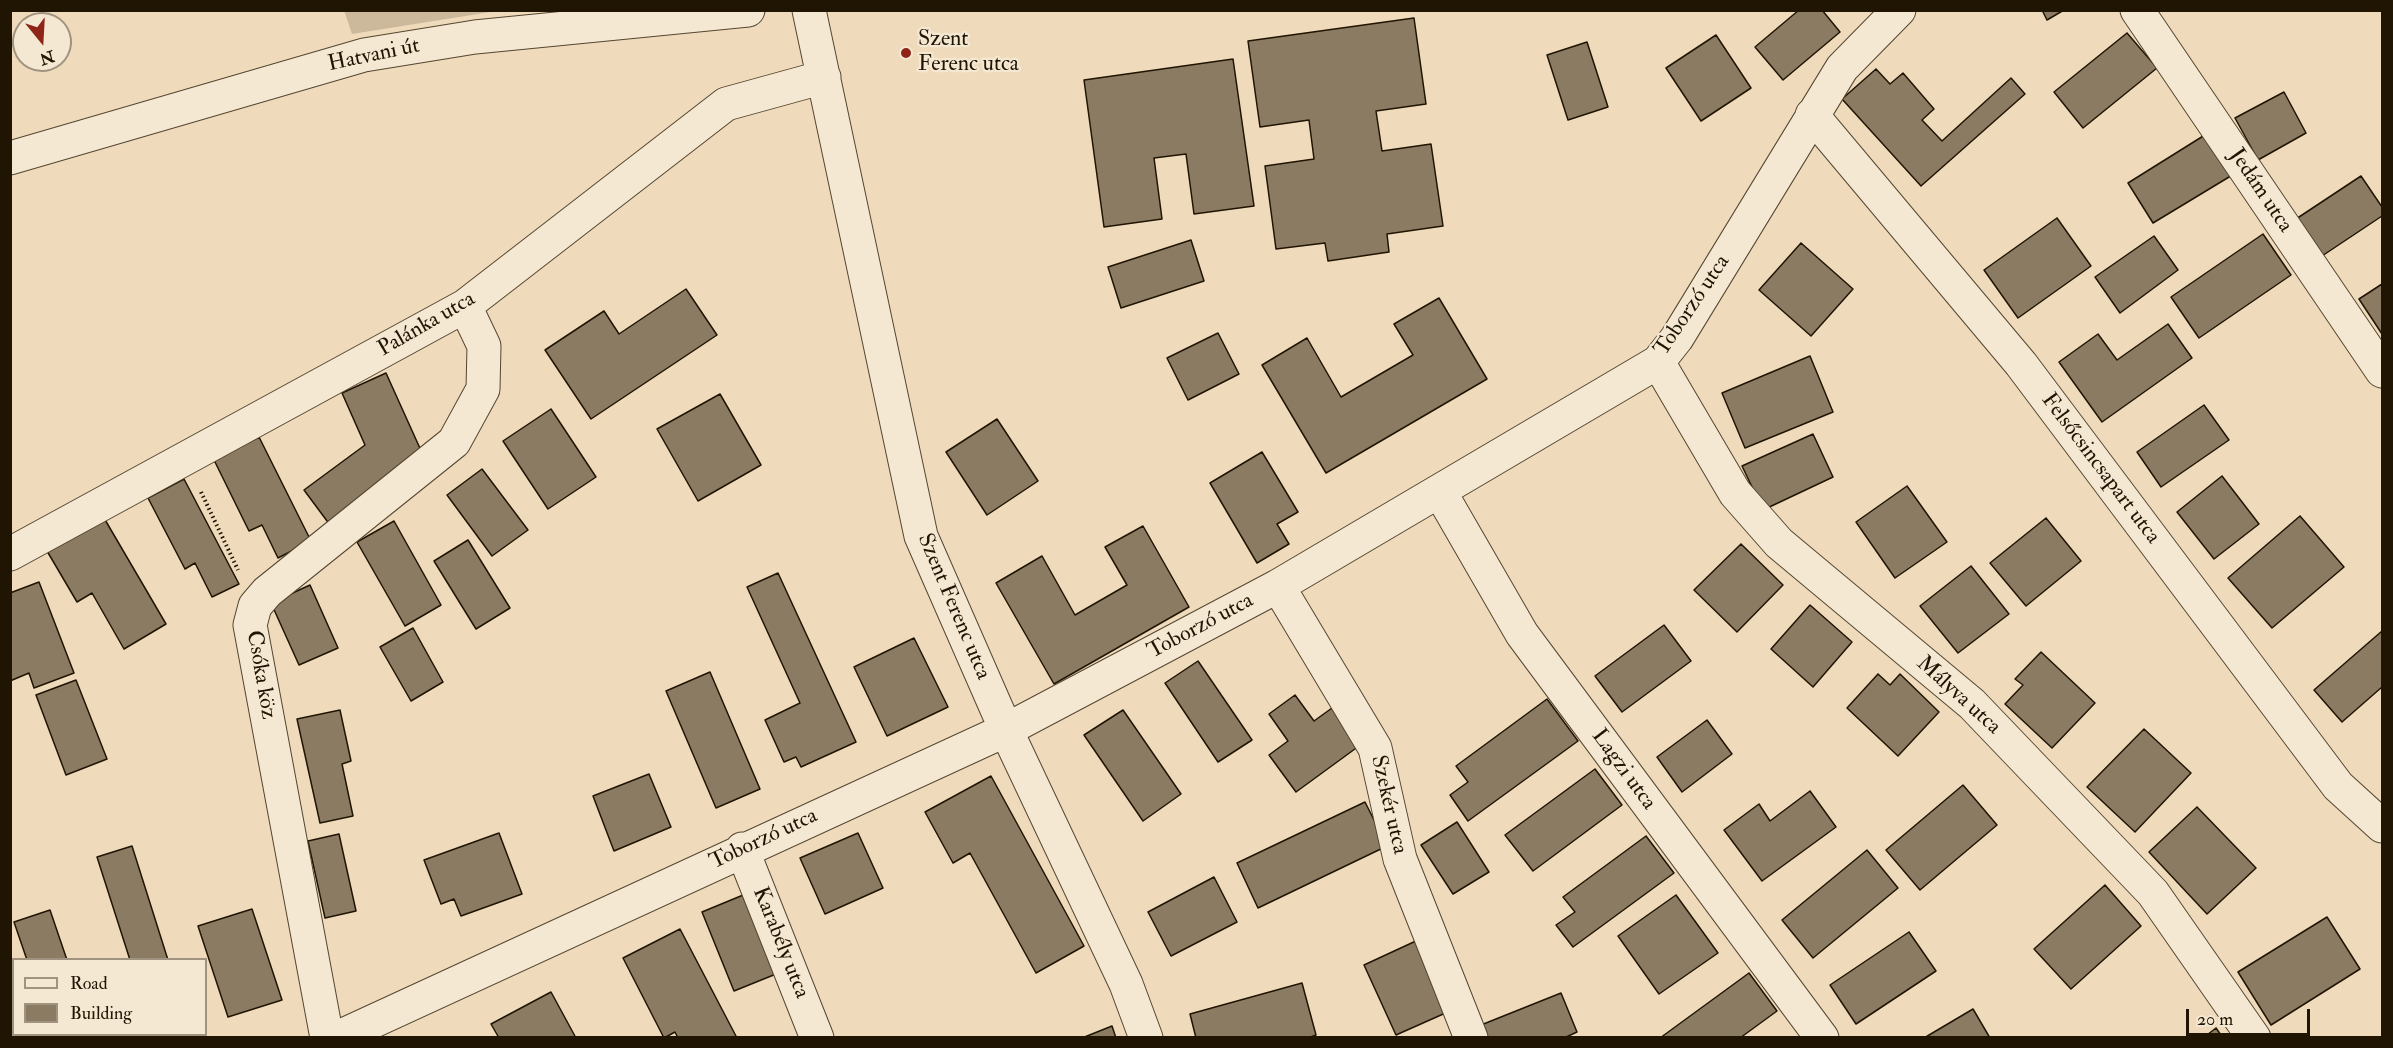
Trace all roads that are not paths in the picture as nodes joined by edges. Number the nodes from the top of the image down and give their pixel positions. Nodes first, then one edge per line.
1 (809, 10) edge
2 (1899, 10) edge
3 (2137, 10) edge
4 (741, 11) edge
5 (824, 77) junction
6 (1812, 115) junction
7 (10, 158) edge
8 (465, 306) junction
9 (1658, 362) junction
10 (2382, 371) edge
11 (1440, 492) junction
12 (10, 554) edge
13 (1278, 586) junction
14 (1006, 730) junction
15 (2382, 826) edge
16 (742, 849) junction
17 (327, 1038) edge
18 (337, 1038) edge
19 (817, 1038) edge
20 (1146, 1038) edge
21 (1471, 1038) edge
22 (1822, 1038) edge
23 (2254, 1038) edge

1 - 5 street, Szent Ferenc utca
2 - 6 street, Toborzó utca
3 - 10 street, Jedám utca
4 - 7 street, Hatvani út
5 - 8 street, Palánka utca
5 - 14 street, Szent Ferenc utca
6 - 9 street, Toborzó utca
6 - 15 street, Felsőcsincsapart utca
8 - 12 street, Palánka utca
8 - 17 street, Csóka köz
9 - 11 street, Toborzó utca
9 - 23 street, Mályva utca
11 - 13 street, Toborzó utca
11 - 22 street, Lagzi utca
13 - 14 street, Toborzó utca
13 - 21 street, Szekér utca
14 - 16 street, Toborzó utca
14 - 20 street, Szent Ferenc utca
16 - 18 street, Toborzó utca
16 - 19 street, Karabély utca

